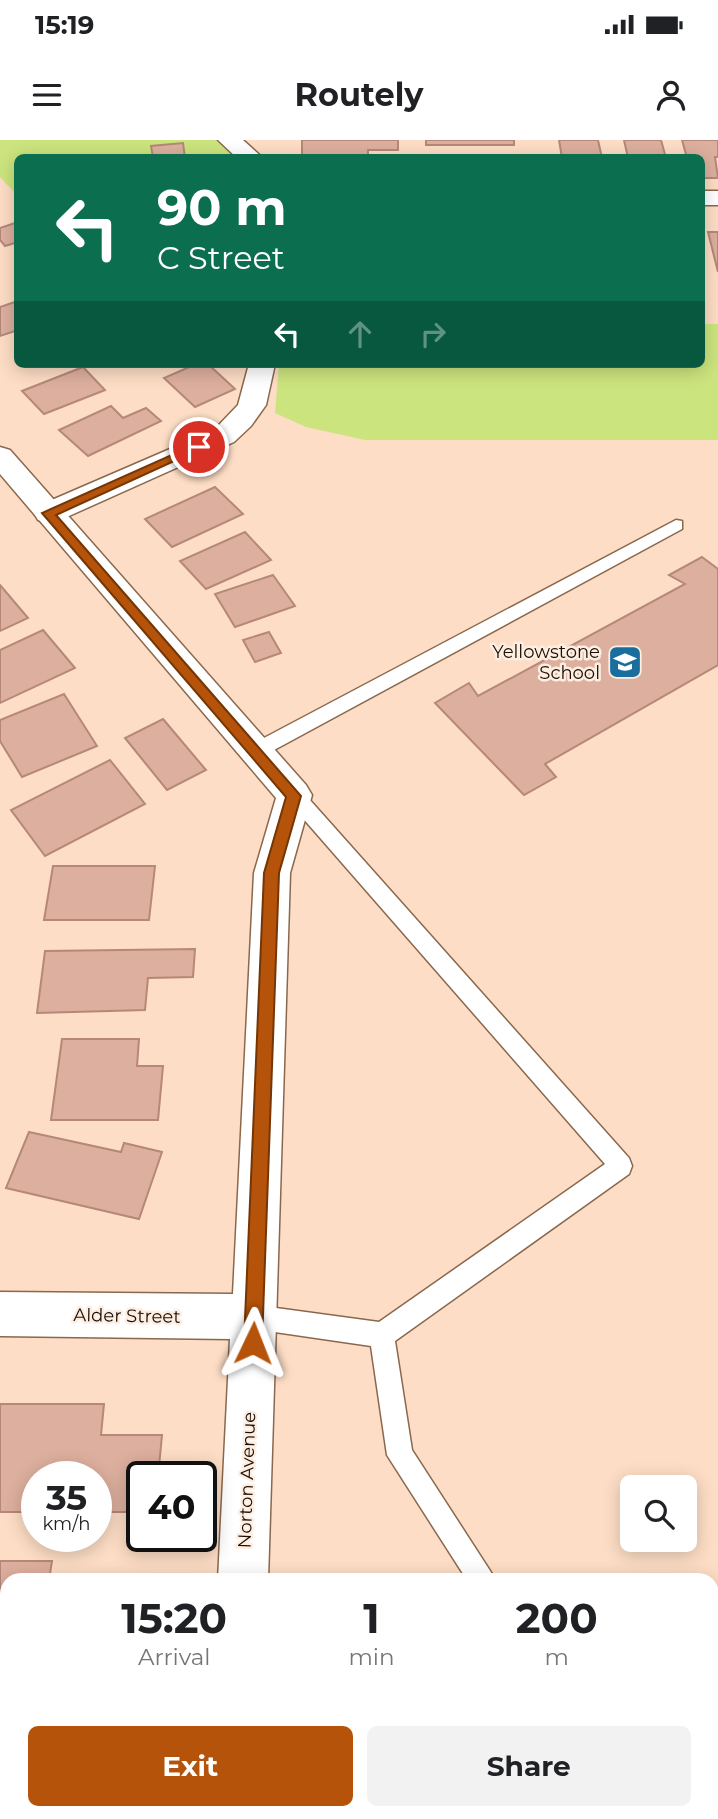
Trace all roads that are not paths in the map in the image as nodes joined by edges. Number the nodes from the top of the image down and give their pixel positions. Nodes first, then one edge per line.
1 (229, 140) edge
2 (247, 154) edge
3 (261, 368) edge
4 (0, 456) edge
5 (48, 513) junction
6 (676, 526) dead end
7 (256, 751) junction
8 (294, 796) junction
9 (0, 1314) edge
10 (254, 1317) junction
11 (382, 1335) junction
12 (243, 1573) edge
13 (478, 1573) edge

1 - 2 street
3 - 5 street
4 - 5 street
5 - 7 street
6 - 7 lane
7 - 8 street
8 - 10 street, Norton Avenue
8 - 11 lane
9 - 10 street, Alder Street
10 - 11 lane
10 - 12 street, Norton Avenue
11 - 13 lane

